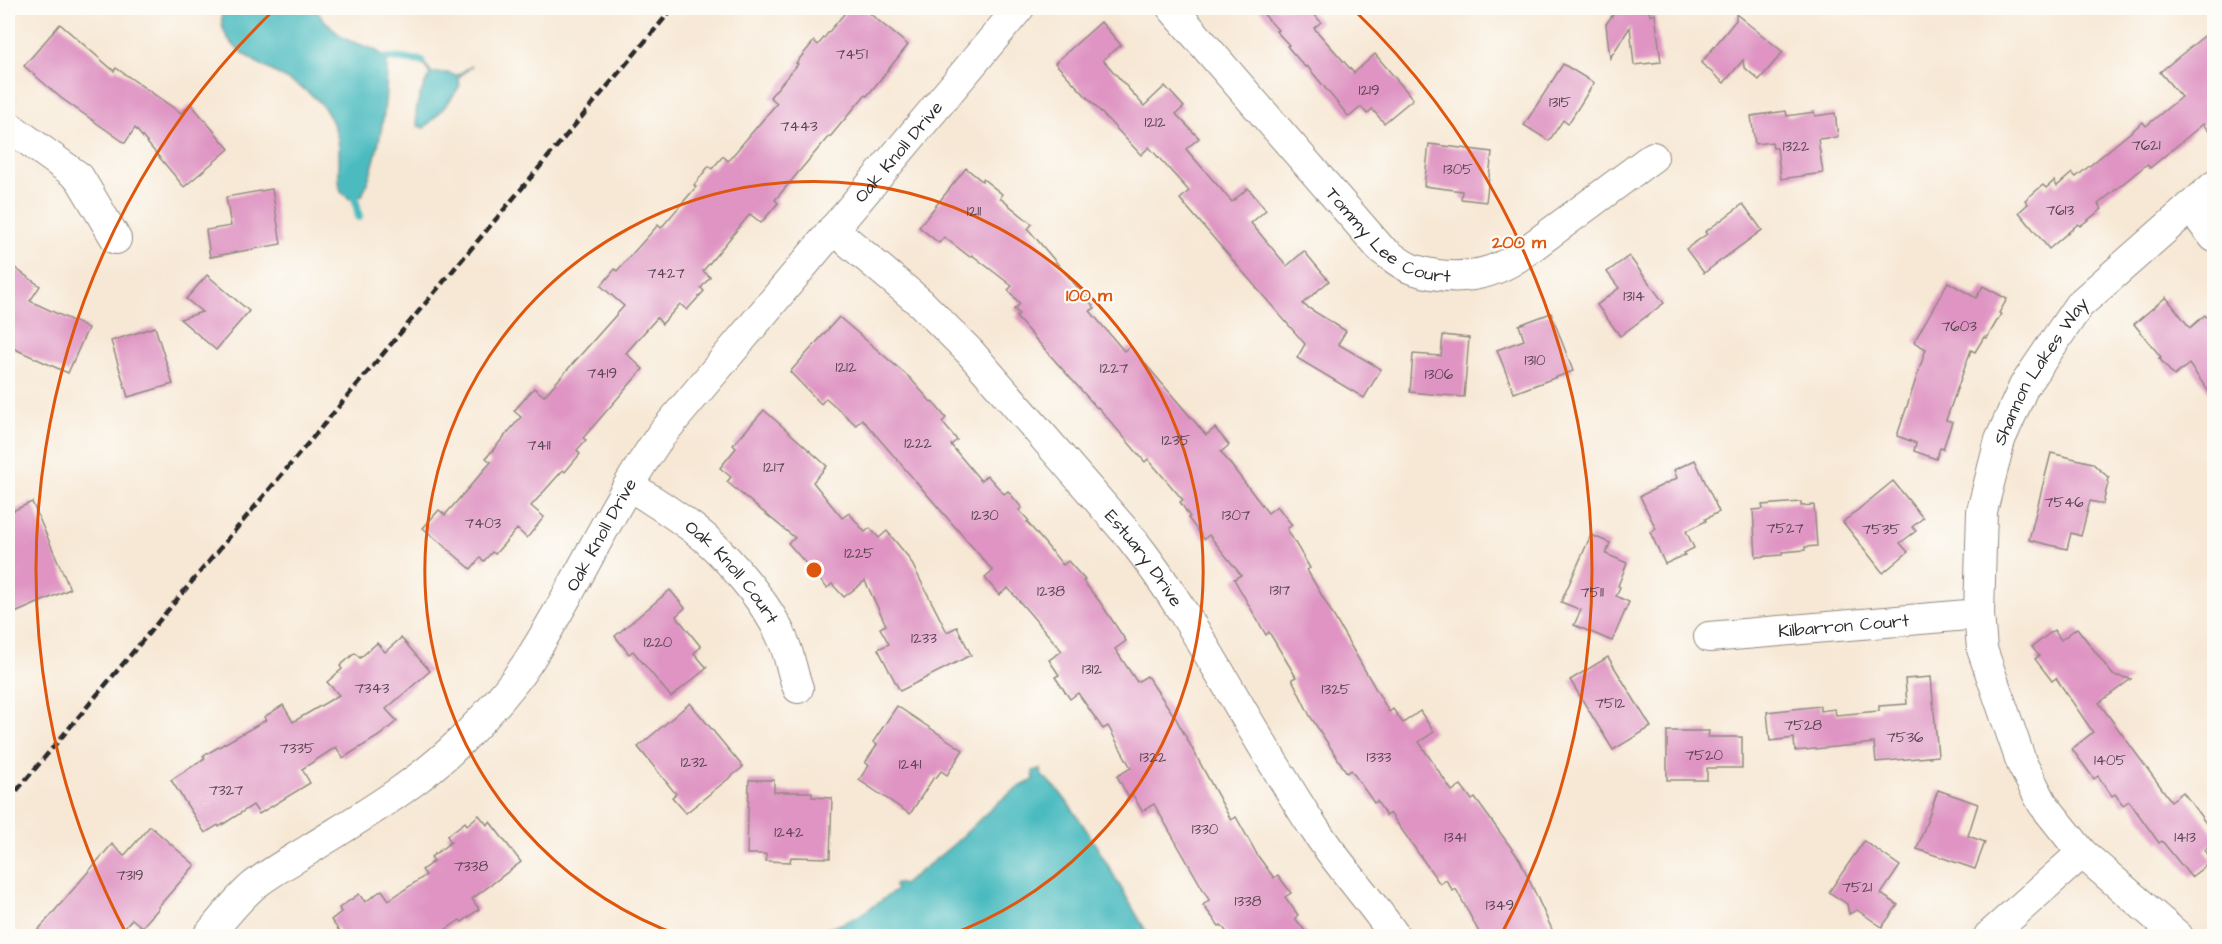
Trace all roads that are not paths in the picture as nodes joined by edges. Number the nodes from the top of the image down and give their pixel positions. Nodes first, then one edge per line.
1 (1019, 8) edge
2 (1172, 8) edge
3 (8, 126) edge
4 (1653, 157) dead end
5 (2214, 186) edge
6 (2190, 207) junction
7 (832, 229) junction
8 (2214, 237) edge
9 (116, 239) dead end
10 (629, 485) junction
11 (1979, 614) junction
12 (1709, 637) dead end
13 (798, 688) dead end
14 (2082, 853) junction
15 (208, 936) edge
16 (1395, 936) edge
17 (1989, 936) edge
18 (2178, 936) edge

1 - 7 street, Oak Knoll Drive
2 - 4 street, Tommy Lee Court
3 - 9 street
5 - 6 street, Shannon Lakes Way
6 - 8 street
6 - 11 street, Shannon Lakes Way
7 - 10 street, Oak Knoll Drive
7 - 16 street, Estuary Drive
10 - 13 street, Oak Knoll Court
10 - 15 street, Oak Knoll Drive
11 - 12 street, Kilbarron Court
11 - 14 street, Shannon Lakes Way
14 - 17 street
14 - 18 street, Shannon Lakes Way

